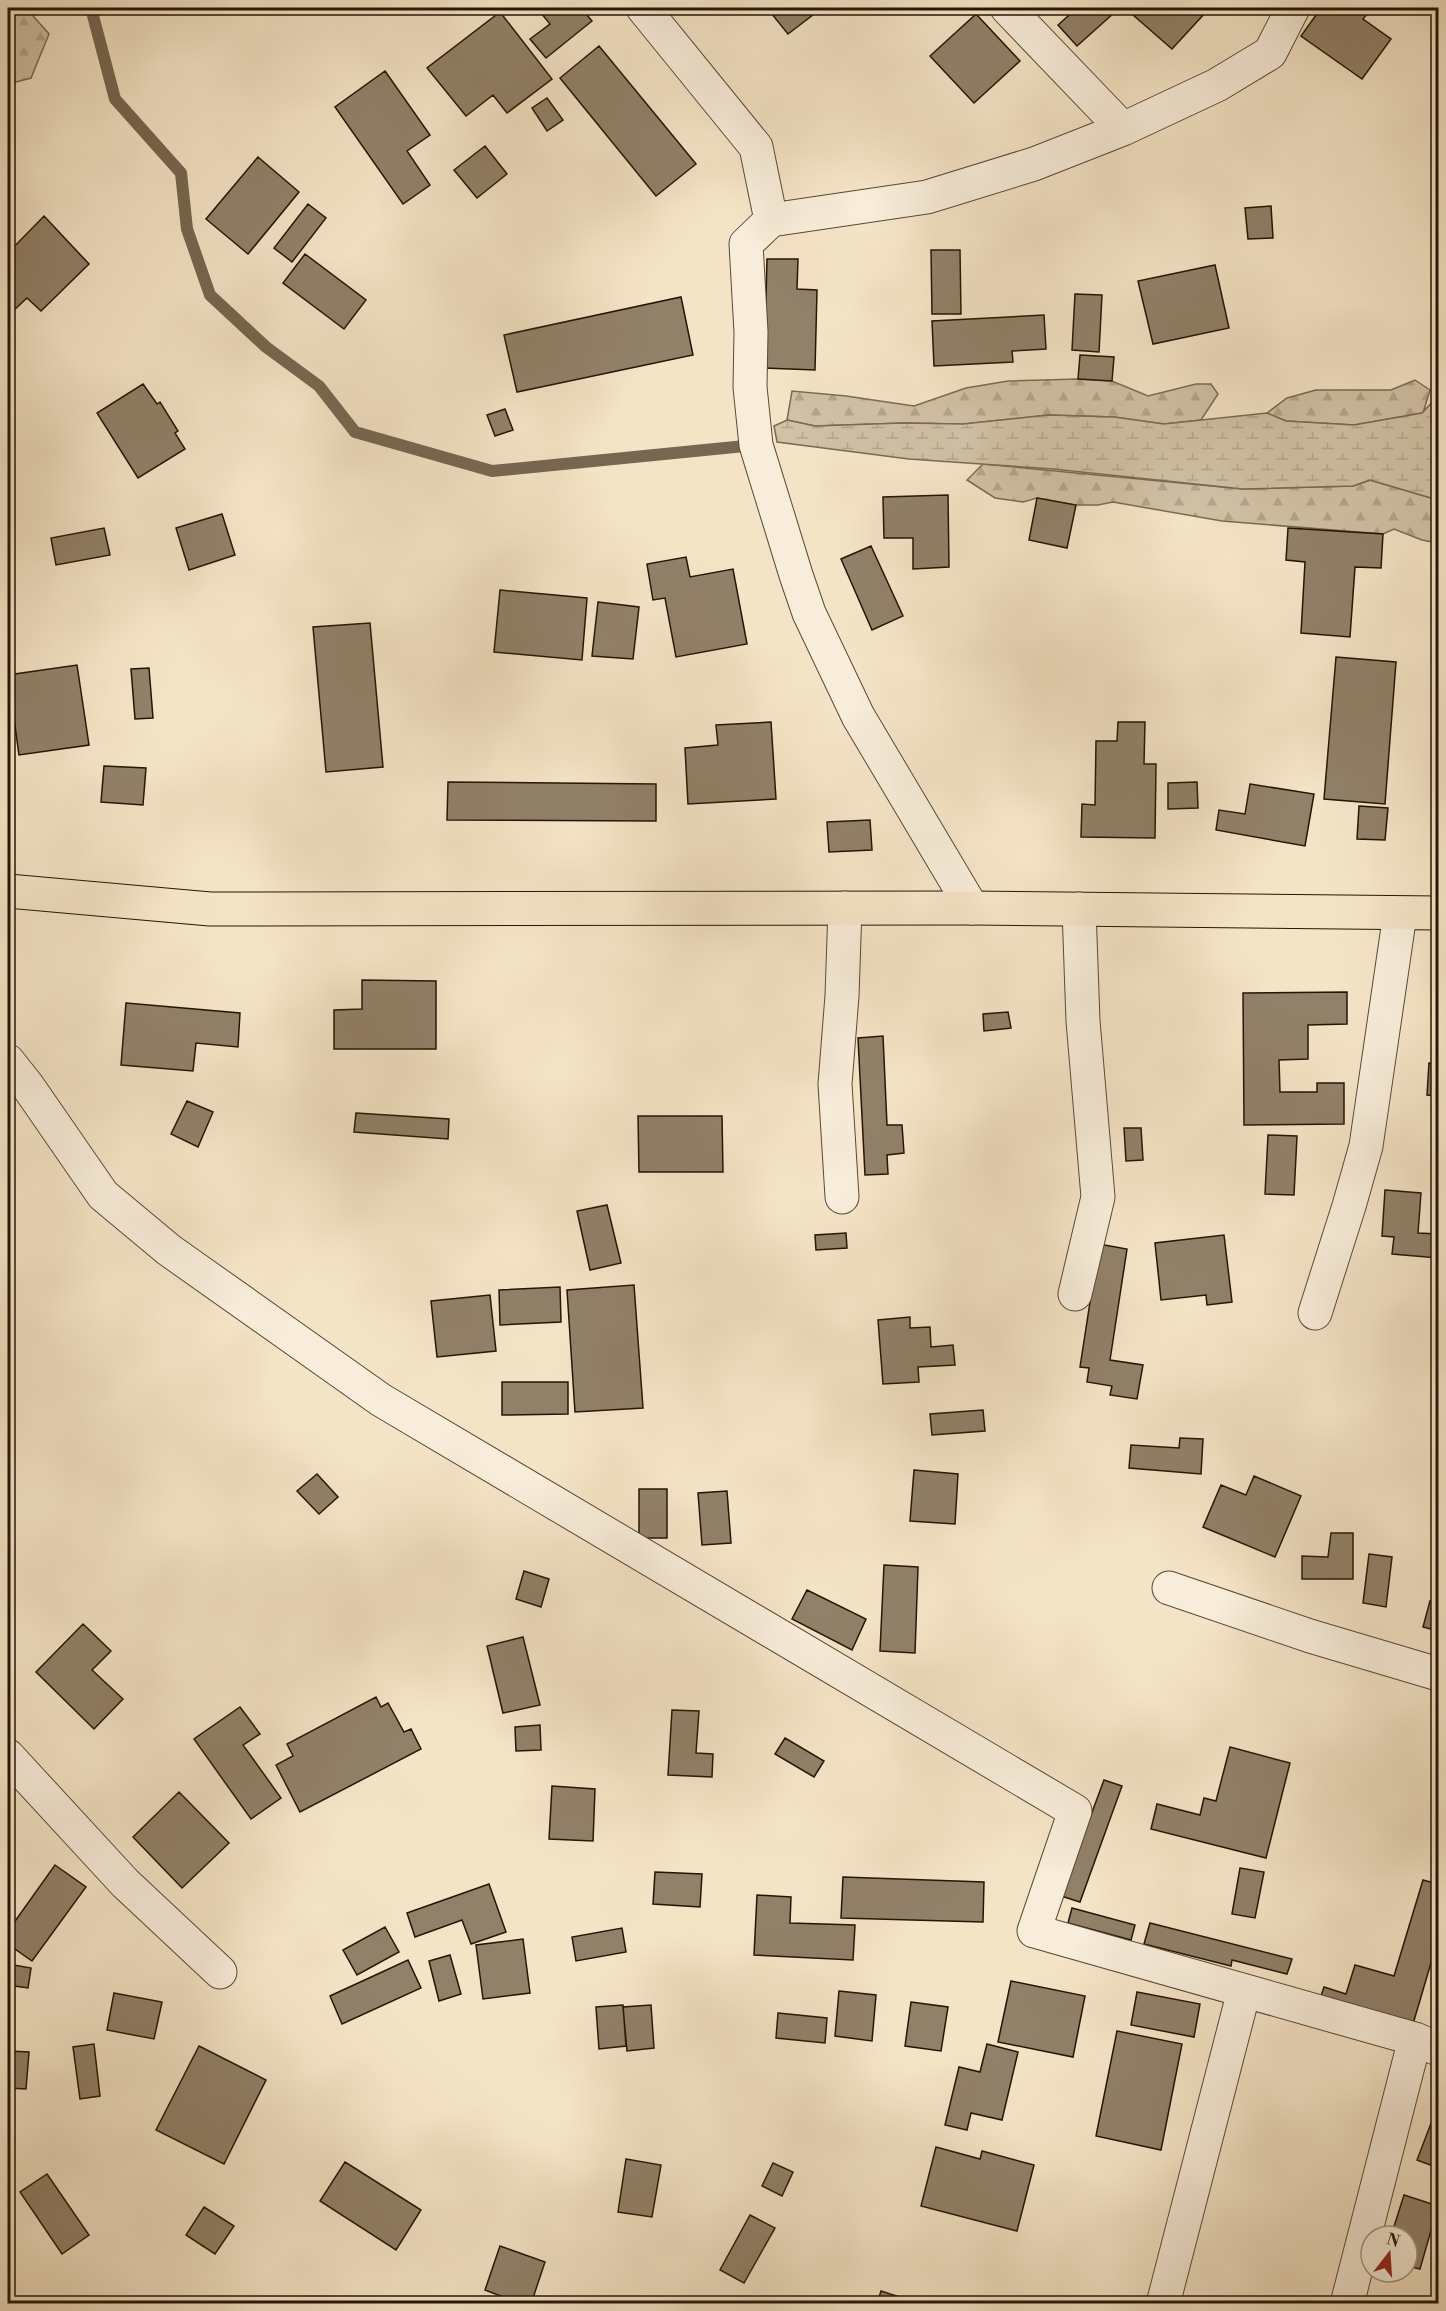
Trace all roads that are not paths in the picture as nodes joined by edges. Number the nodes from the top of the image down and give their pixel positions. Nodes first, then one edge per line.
1 (643, 8) edge
2 (1007, 8) edge
3 (1293, 8) edge
4 (1123, 129) junction
5 (771, 220) junction
6 (8, 891) edge
7 (845, 908) junction
8 (972, 908) junction
9 (1079, 909) junction
10 (1438, 913) edge
11 (1400, 914) junction
12 (8, 1061) edge
13 (842, 1197) dead end
14 (1076, 1294) dead end
15 (1315, 1313) dead end
16 (1169, 1588) dead end
17 (1438, 1674) edge
18 (8, 1756) edge
19 (220, 1972) dead end
20 (1244, 1991) junction
21 (1427, 2044) edge
22 (1163, 2304) edge
23 (1347, 2304) edge

1 - 5 street
2 - 4 street
3 - 4 street
4 - 5 street
5 - 8 street
6 - 7 main road
7 - 8 main road
7 - 13 street
8 - 9 main road
9 - 11 main road
9 - 14 street
10 - 11 main road
11 - 15 street
12 - 20 street
16 - 17 street
18 - 19 street
20 - 21 street
20 - 22 street
21 - 23 street

